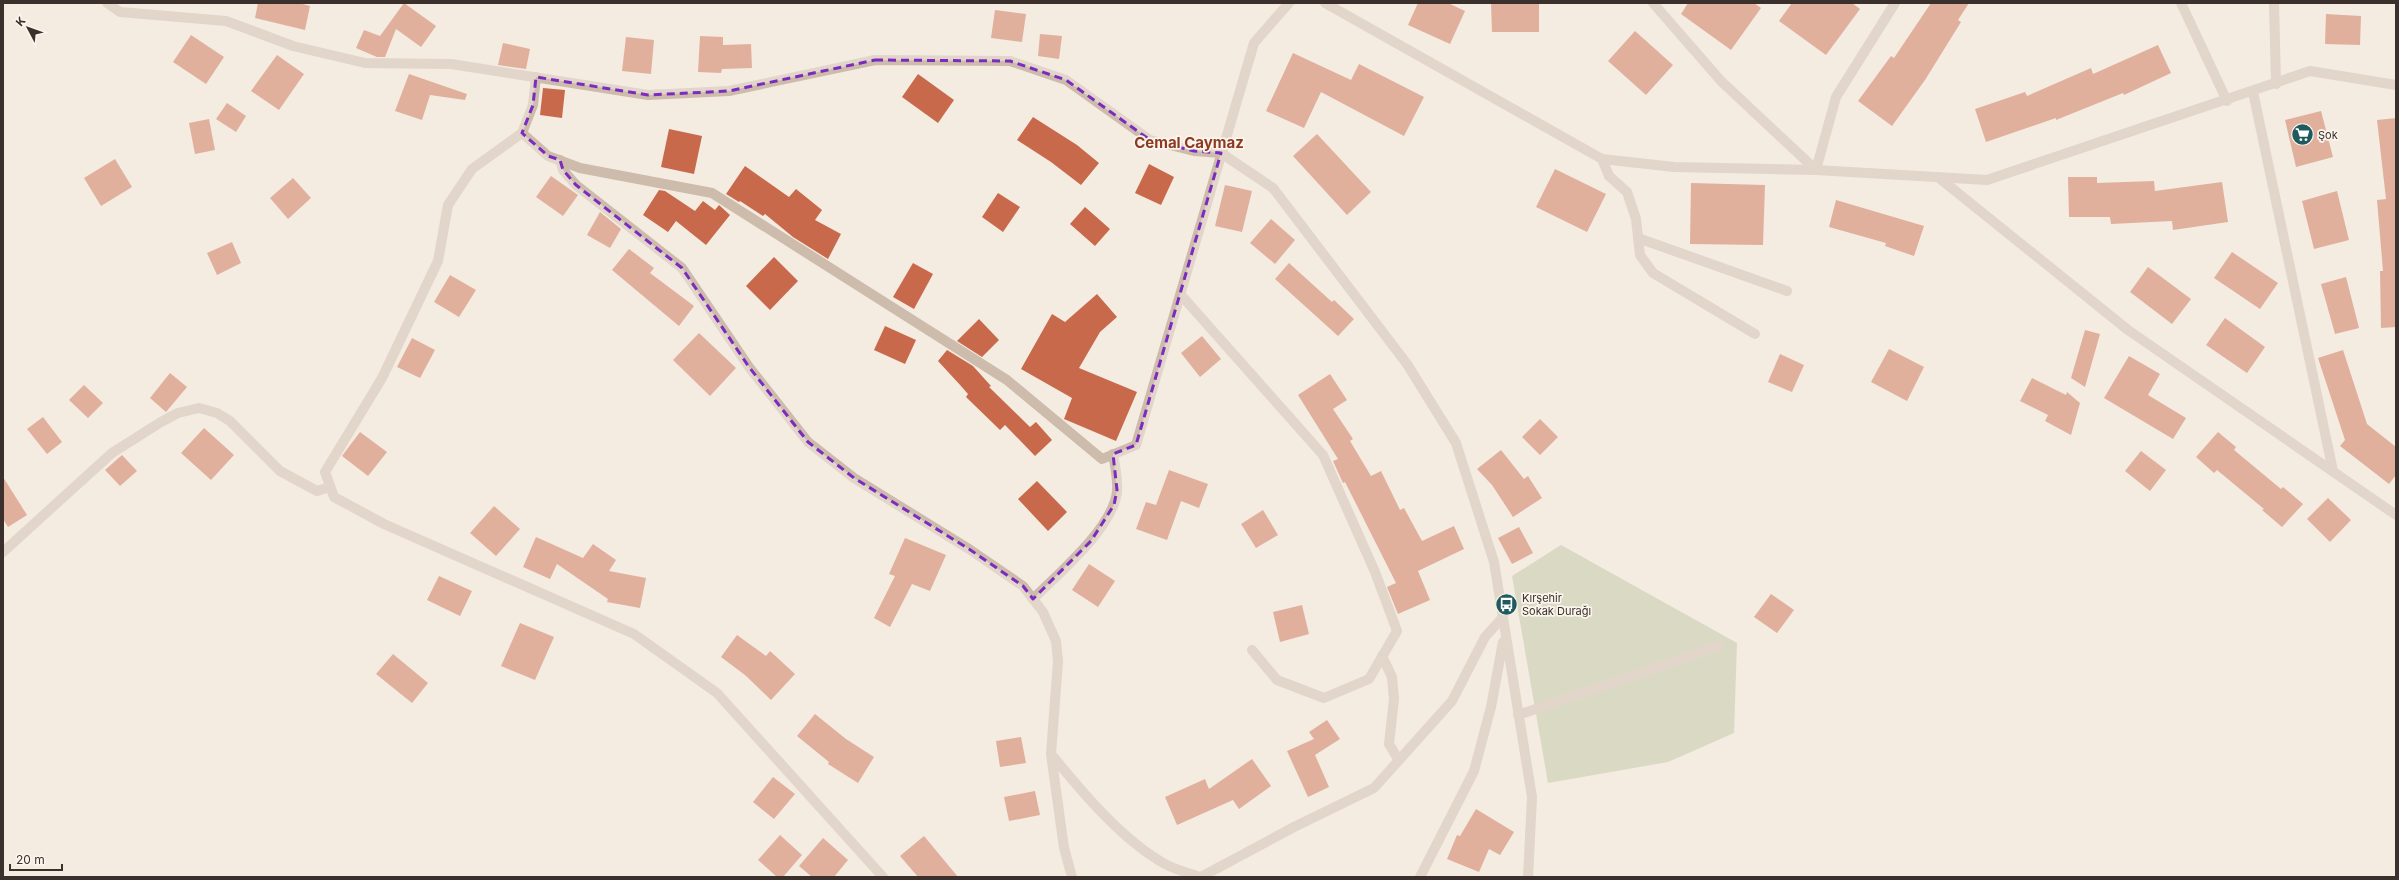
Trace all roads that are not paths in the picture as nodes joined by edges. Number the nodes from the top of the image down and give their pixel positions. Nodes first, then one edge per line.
1 (107, 3) edge
2 (1289, 3) edge
3 (1326, 3) edge
4 (1653, 3) edge
5 (1895, 3) edge
6 (2181, 3) edge
7 (2274, 3) edge
8 (536, 77) junction
9 (2276, 84) junction
10 (2396, 85) edge
11 (2253, 92) junction
12 (2227, 101) junction
13 (522, 133) junction
14 (1221, 153) junction
15 (1602, 159) junction
16 (560, 160) junction
17 (1816, 170) junction
18 (1938, 177) junction
19 (1638, 238) junction
20 (1787, 291) dead end
21 (1181, 295) junction
22 (1755, 334) dead end
23 (1113, 454) junction
24 (2333, 472) junction
25 (330, 487) junction
26 (2396, 515) edge
27 (3, 552) edge
28 (1033, 599) junction
29 (1502, 618) junction
30 (1505, 634) junction
31 (1719, 646) dead end
32 (1252, 650) dead end
33 (1382, 656) junction
34 (1518, 715) junction
35 (1051, 754) junction
36 (1398, 759) junction
37 (1423, 873) edge
38 (883, 877) edge
39 (1072, 877) edge
40 (1201, 877) edge
41 (1410, 877) edge
42 (1528, 877) edge

1 - 8 street
2 - 14 street
3 - 15 street
4 - 17 street
5 - 17 street
6 - 12 street
7 - 9 street
8 - 13 street
8 - 14 street
9 - 10 street
9 - 11 street
11 - 12 street
11 - 24 street
12 - 18 street
13 - 16 street
13 - 25 street
14 - 21 street
14 - 29 street
15 - 17 street
15 - 19 street
16 - 23 street
16 - 28 street
17 - 18 street
18 - 24 street
19 - 20 street
19 - 22 street
21 - 23 street
21 - 33 street
23 - 28 street
24 - 26 street
25 - 27 street
25 - 38 street
28 - 35 street
29 - 30 street
29 - 36 street
30 - 34 street
30 - 37 street
31 - 34 street
32 - 33 street
33 - 36 street
34 - 42 street
35 - 39 street
35 - 40 street
36 - 40 street
37 - 41 street

